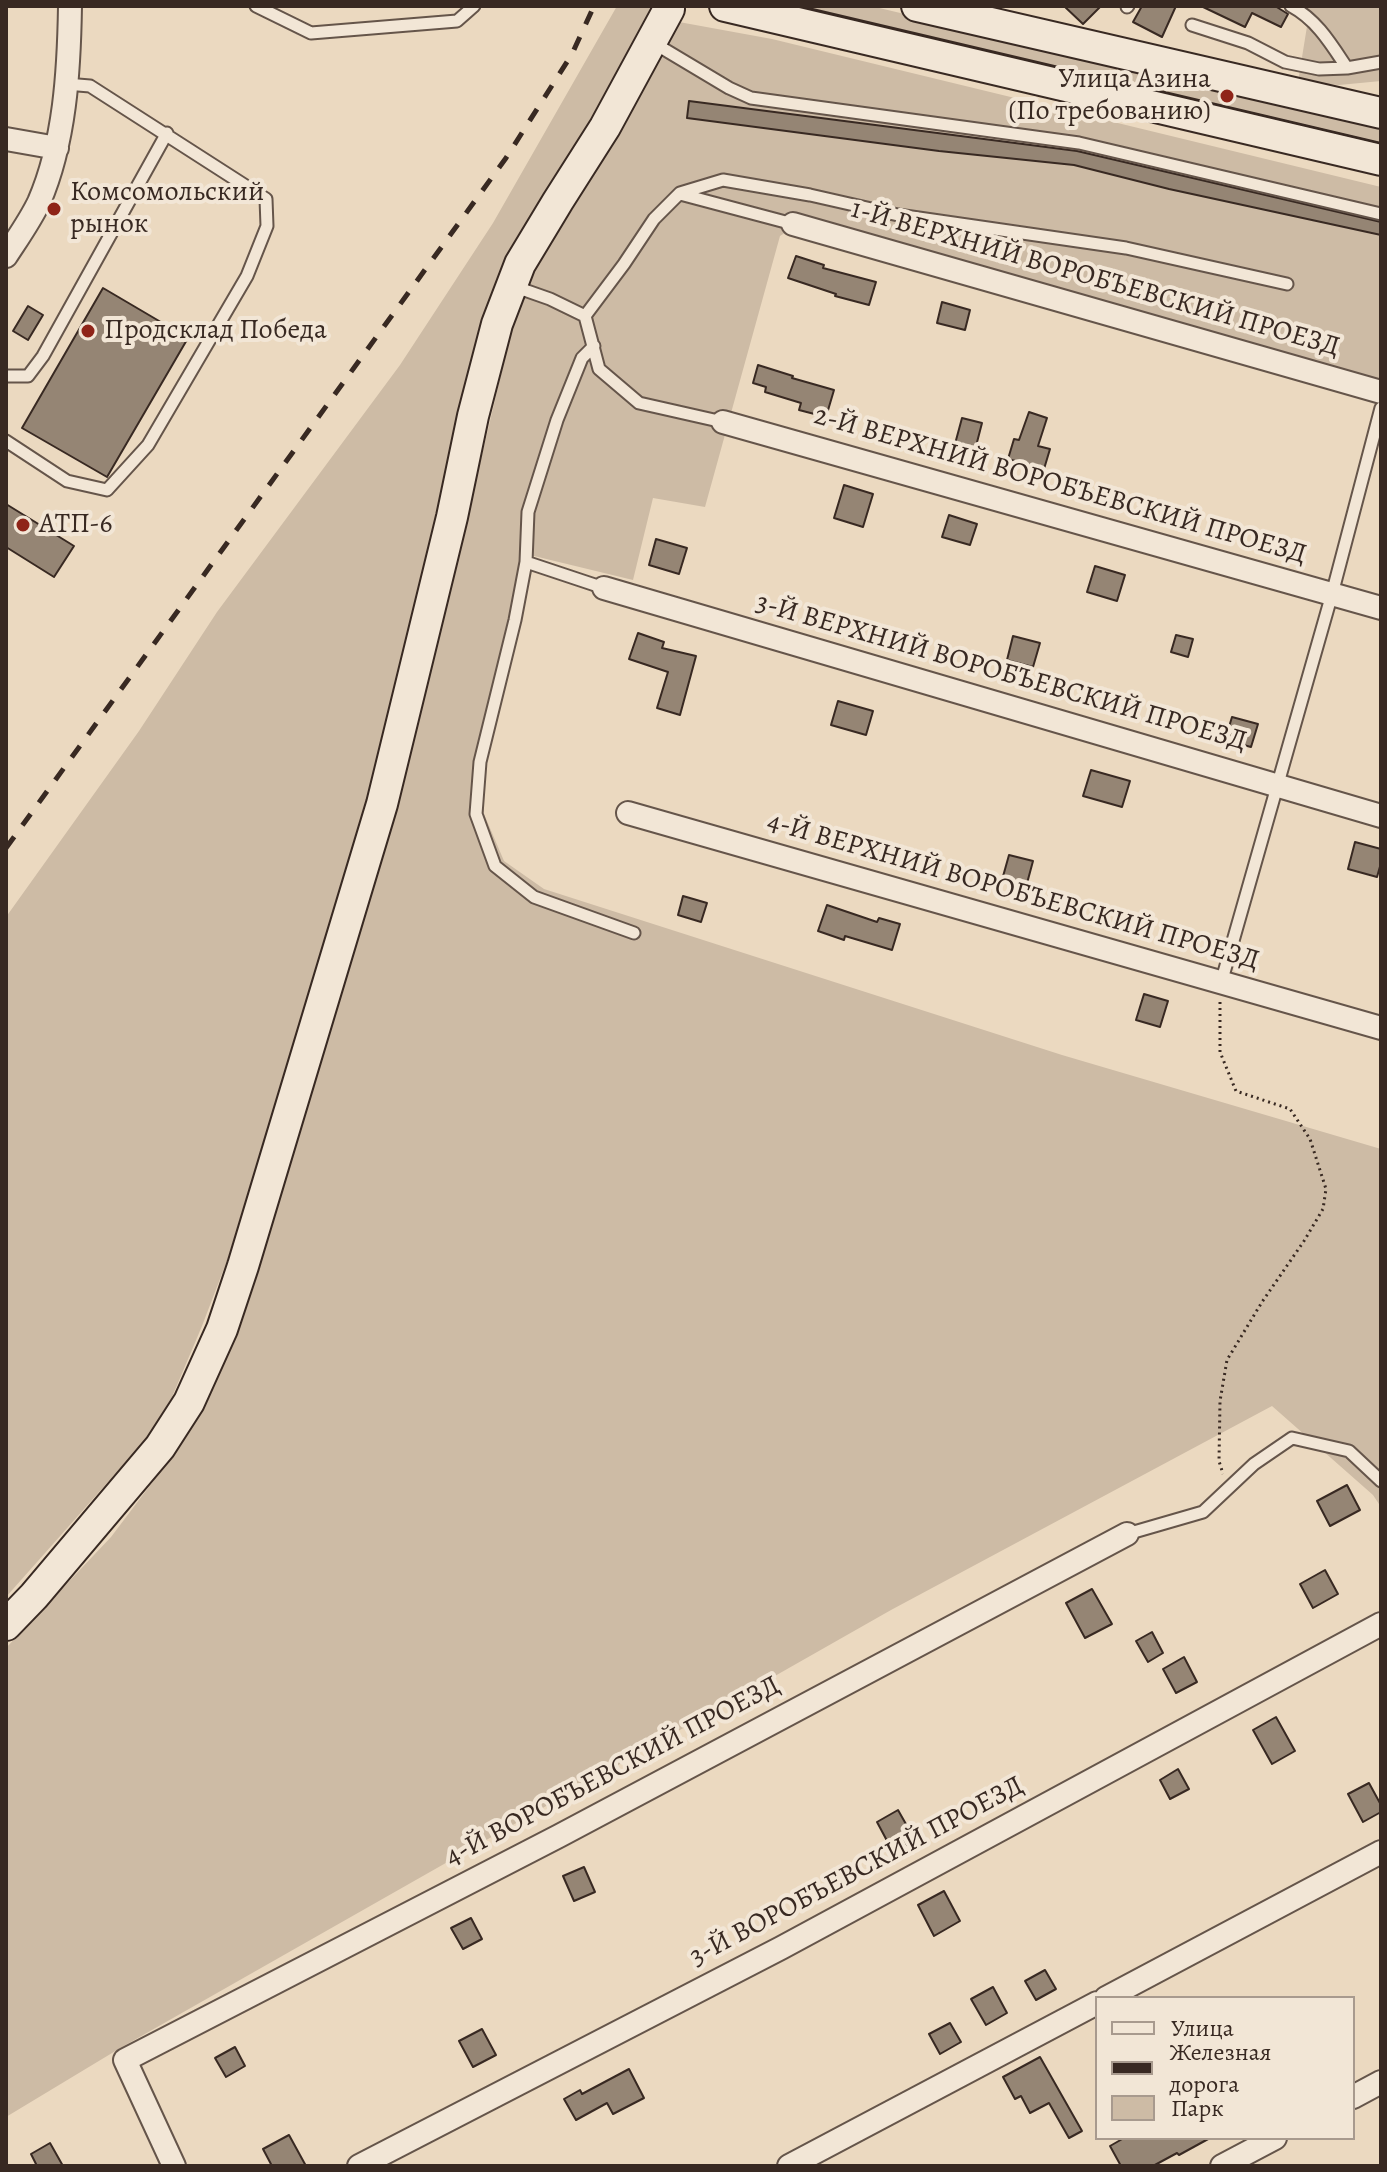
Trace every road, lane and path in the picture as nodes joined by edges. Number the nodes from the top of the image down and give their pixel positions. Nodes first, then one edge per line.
1 (70, 6) edge
2 (256, 6) edge
3 (474, 6) edge
4 (725, 6) edge
5 (917, 6) edge
6 (1291, 6) edge
7 (669, 9) dead end
8 (1192, 25) dead end
9 (651, 42) junction
10 (1381, 62) edge
11 (1347, 68) junction
12 (66, 84) junction
13 (1373, 106) edge
14 (167, 133) junction
15 (6, 139) edge
16 (57, 148) junction
17 (1381, 160) edge
18 (680, 193) junction
19 (1381, 214) edge
20 (793, 224) joint
21 (6, 256) edge
22 (1287, 284) dead end
23 (513, 286) junction
24 (585, 316) junction
25 (594, 346) junction
26 (6, 375) edge
27 (1381, 392) edge
28 (1381, 408) edge
29 (723, 422) joint
30 (6, 441) edge
31 (526, 562) junction
32 (604, 588) joint
33 (1332, 594) junction
34 (1381, 608) edge
35 (1279, 787) junction
36 (628, 813) dead end
37 (1381, 816) edge
38 (634, 933) dead end
39 (1221, 983) junction
40 (1381, 1028) edge
41 (1381, 1481) edge
42 (1227, 1489) junction
43 (1127, 1534) joint
44 (1381, 1624) edge
45 (6, 1625) edge
46 (1381, 1852) edge
47 (1110, 1996) edge
48 (1095, 2004) edge
49 (1381, 2082) edge
50 (1355, 2096) edge
51 (1271, 2140) edge
52 (174, 2166) edge
53 (359, 2166) edge
54 (789, 2166) edge
55 (1222, 2166) edge

1 - 12 street
2 - 3 lane
4 - 17 street
5 - 13 street
6 - 11 lane
7 - 9 street
8 - 11 lane
9 - 19 lane
9 - 23 street
10 - 11 lane
12 - 14 lane
12 - 16 street
14 - 26 lane
14 - 30 lane
15 - 16 street
16 - 21 street
18 - 20 lane
18 - 22 lane
18 - 24 lane
20 - 27 street, 1-Й ВЕРХНИЙ ВОРОБЪЕВСКИЙ ПРОЕЗД
23 - 24 lane
23 - 45 street
24 - 25 lane
25 - 29 lane
25 - 31 lane
28 - 33 lane
29 - 33 street, 2-Й ВЕРХНИЙ ВОРОБЪЕВСКИЙ ПРОЕЗД
31 - 32 lane
31 - 38 lane
32 - 35 street, 3-Й ВЕРХНИЙ ВОРОБЪЕВСКИЙ ПРОЕЗД
33 - 34 street, 2-Й ВЕРХНИЙ ВОРОБЪЕВСКИЙ ПРОЕЗД
33 - 35 lane
35 - 37 street, 3-Й ВЕРХНИЙ ВОРОБЪЕВСКИЙ ПРОЕЗД
35 - 39 lane
36 - 39 street, 4-Й ВЕРХНИЙ ВОРОБЪЕВСКИЙ ПРОЕЗД
39 - 40 street, 4-Й ВЕРХНИЙ ВОРОБЪЕВСКИЙ ПРОЕЗД
39 - 42 path
41 - 42 lane
42 - 43 lane
43 - 52 street, 4-Й ВОРОБЪЕВСКИЙ ПРОЕЗД
44 - 53 street, 3-Й ВОРОБЪЕВСКИЙ ПРОЕЗД
46 - 47 street
48 - 54 street
49 - 50 street
51 - 55 street

